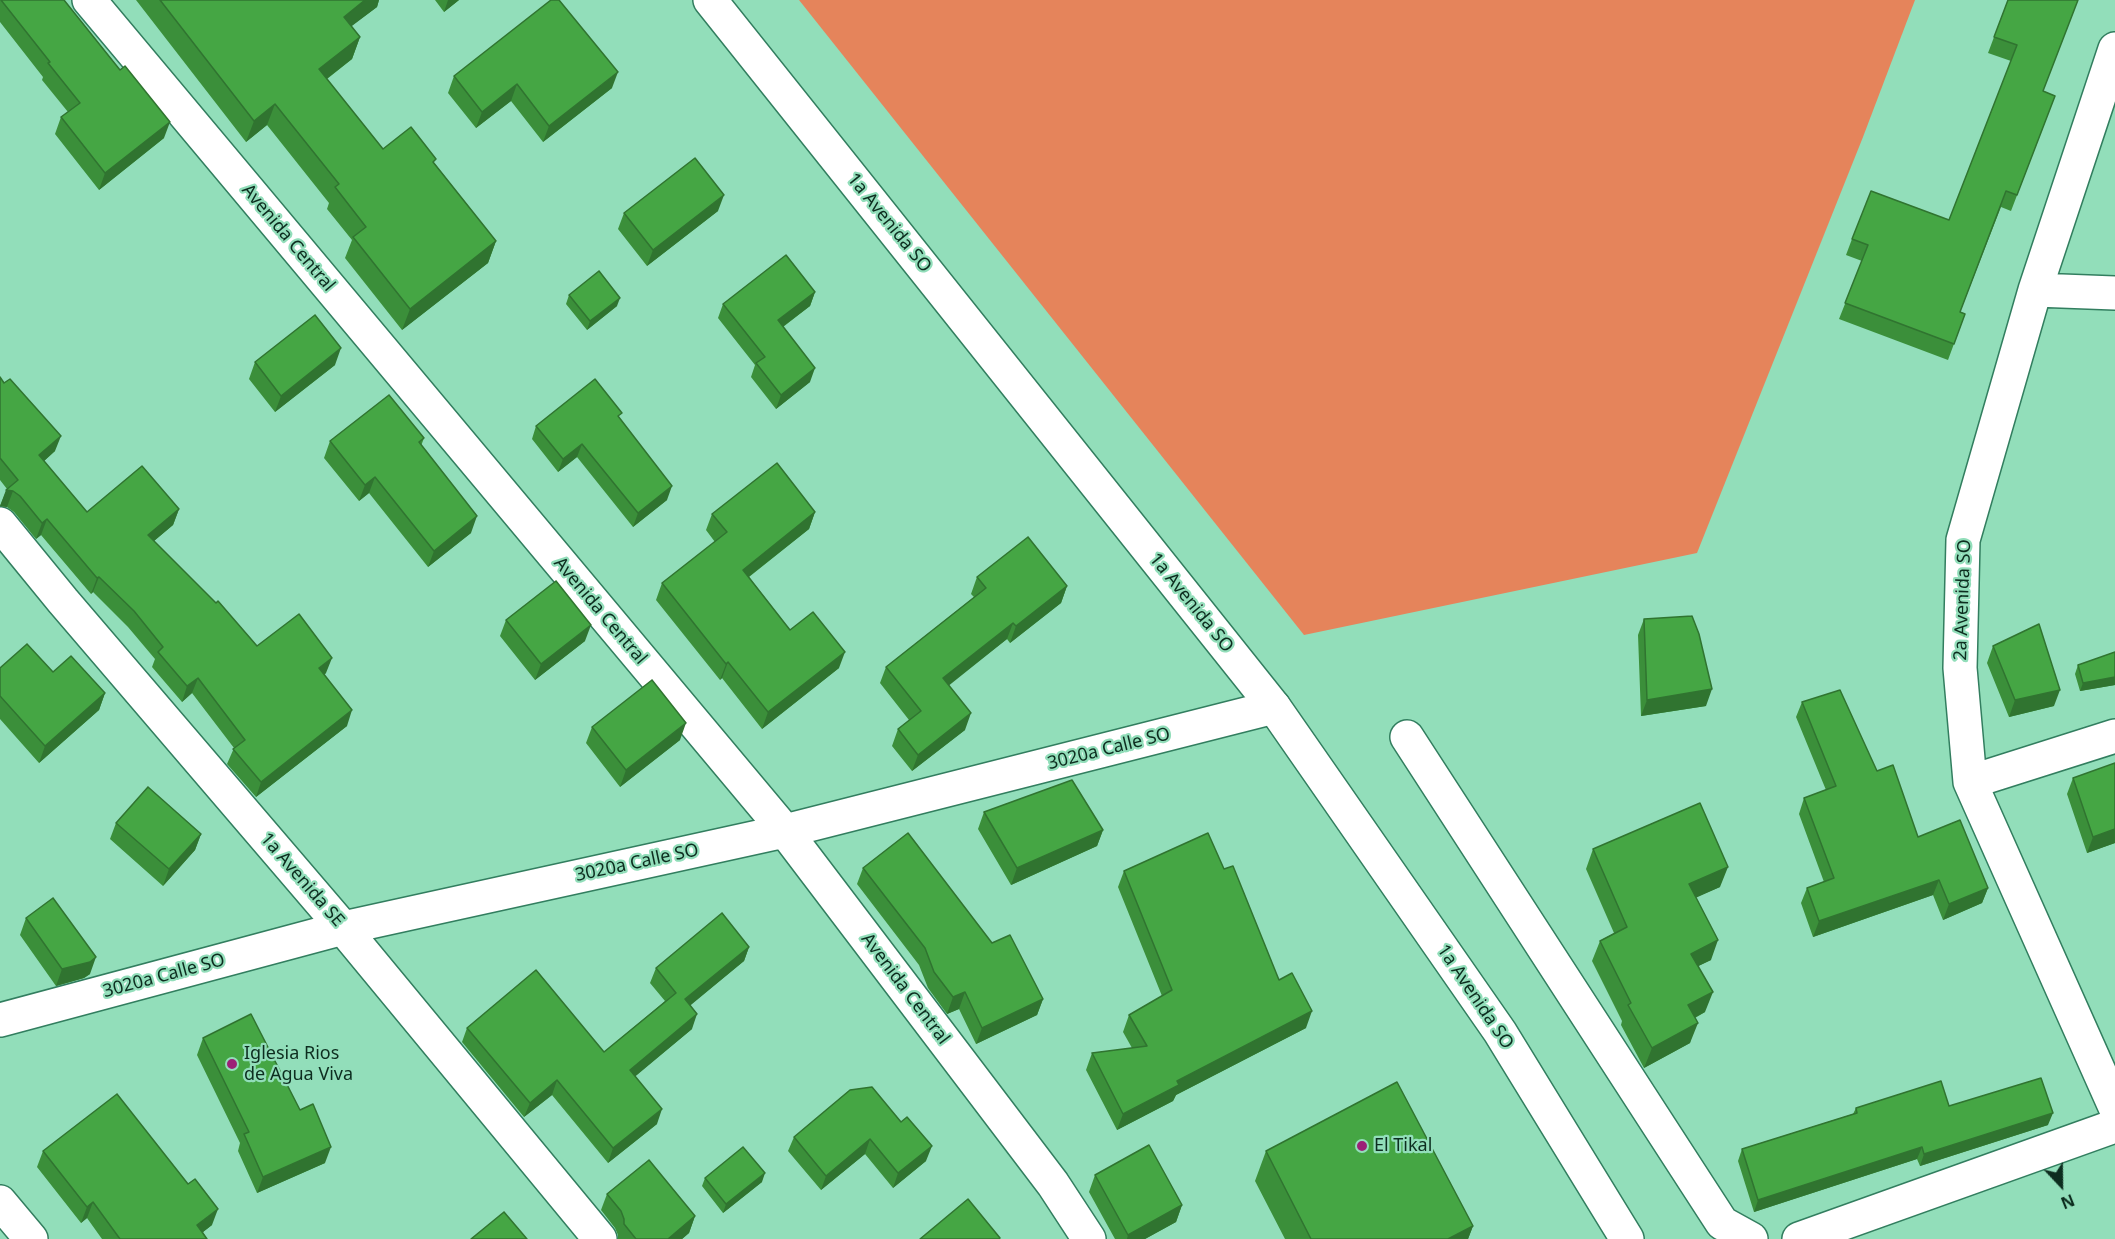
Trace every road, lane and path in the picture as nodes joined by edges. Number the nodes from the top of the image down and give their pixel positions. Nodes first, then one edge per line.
1 (89, 0) edge
2 (710, 0) edge
3 (2115, 49) edge
4 (2035, 290) junction
5 (2115, 293) edge
6 (0, 524) edge
7 (1274, 707) junction
8 (2115, 736) edge
9 (1407, 737) dead end
10 (1970, 782) junction
11 (785, 831) junction
12 (343, 928) junction
13 (0, 1020) edge
14 (2115, 1107) edge
15 (2115, 1126) edge
16 (0, 1202) edge
17 (31, 1239) edge
18 (600, 1239) edge
19 (1089, 1239) edge
20 (1627, 1239) edge
21 (1751, 1239) edge
22 (1800, 1239) edge

1 - 11 main road, Avenida Central
2 - 7 main road, 1a Avenida SO
3 - 4 main road, 2a Avenida SO
4 - 5 main road
4 - 10 main road, 2a Avenida SO
6 - 12 main road, 1a Avenida SE
7 - 11 main road, 3020a Calle SO
7 - 20 main road, 1a Avenida SO
8 - 10 main road
9 - 21 main road
10 - 14 main road, 2a Avenida SO
11 - 12 main road, 3020a Calle SO
11 - 19 main road, Avenida Central
12 - 13 main road, 3020a Calle SO
12 - 18 main road, 1a Avenida SE
15 - 22 main road
16 - 17 main road

